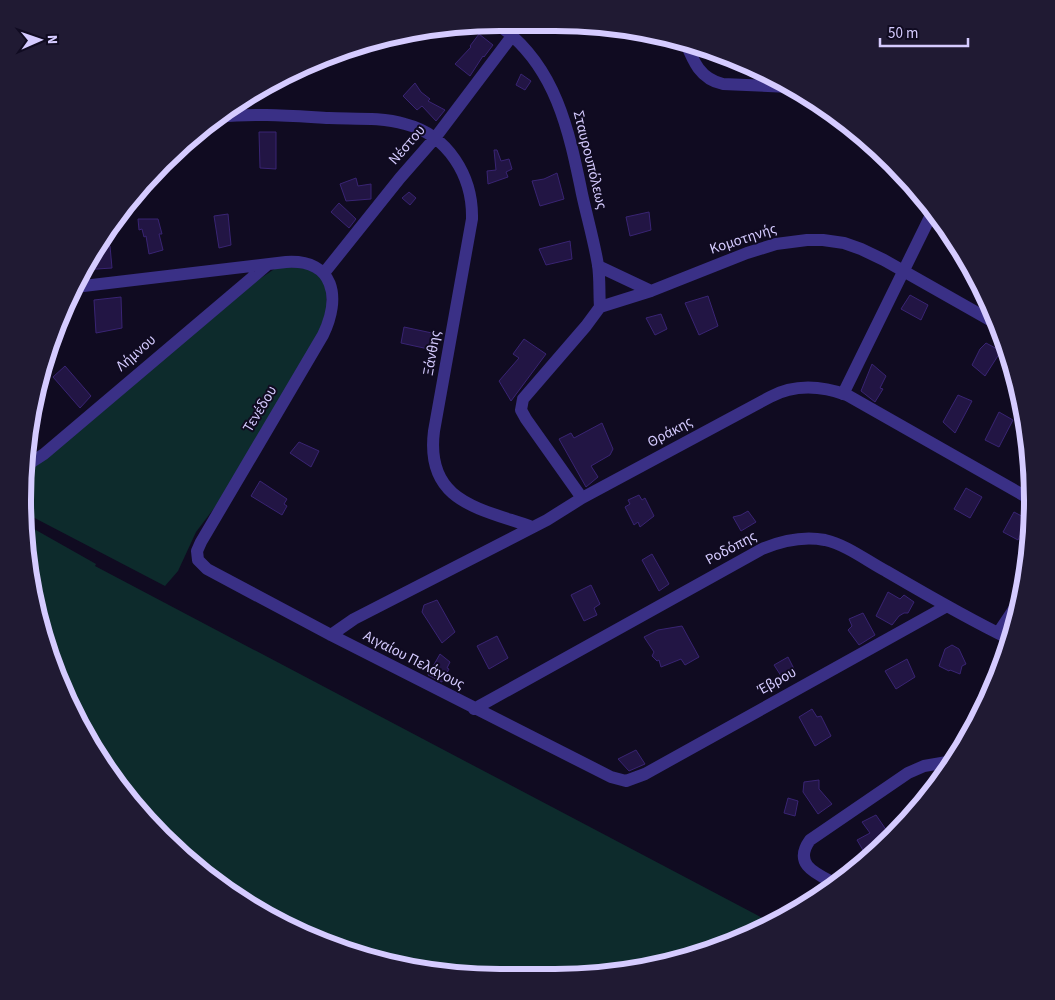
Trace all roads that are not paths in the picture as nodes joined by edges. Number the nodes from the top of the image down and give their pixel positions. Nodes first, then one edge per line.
1 (505, 31) edge
2 (512, 36) junction
3 (689, 51) edge
4 (774, 86) edge
5 (237, 112) edge
6 (231, 116) edge
7 (239, 116) junction
8 (435, 138) junction
9 (929, 218) edge
10 (266, 265) junction
11 (598, 266) junction
12 (903, 271) junction
13 (324, 273) junction
14 (84, 286) edge
15 (651, 291) junction
16 (600, 307) junction
17 (987, 318) edge
18 (843, 394) junction
19 (33, 461) edge
20 (1024, 496) edge
21 (582, 498) junction
22 (532, 527) junction
23 (197, 559) joint
24 (947, 606) junction
25 (1009, 617) edge
26 (998, 634) junction
27 (330, 635) junction
28 (1003, 636) edge
29 (474, 708) junction
30 (944, 762) edge
31 (622, 781) joint
32 (829, 880) edge

1 - 2 street, Σταυρουπόλεως
2 - 8 street, Νέστου
2 - 11 street, Σταυρουπόλεως
3 - 4 street
5 - 7 street
6 - 7 street, Ξάνθης
7 - 8 street, Ξάνθης
8 - 13 street, Νέστου
8 - 22 street, Ξάνθης
9 - 12 street
10 - 13 street
10 - 14 street
10 - 19 street, Λήμνου
11 - 15 street
11 - 16 street, Σταυρουπόλεως
12 - 15 street, Κομοτηνής
12 - 17 street, Κομοτηνής
12 - 18 street
13 - 23 street, Τενέδου
15 - 16 street, Κομοτηνής
16 - 21 street
18 - 20 street, Θράκης
18 - 21 street, Θράκης
21 - 22 street, Θράκης
22 - 27 street, Θράκης
23 - 27 street, Αιγαίου Πελάγους
24 - 26 street, Ροδόπης
24 - 29 street, Ροδόπης
24 - 31 street, Έβρου
25 - 26 street
26 - 28 street, Ροδόπης
27 - 29 street, Αιγαίου Πελάγους
29 - 31 street, Αιγαίου Πελάγους
30 - 32 street

